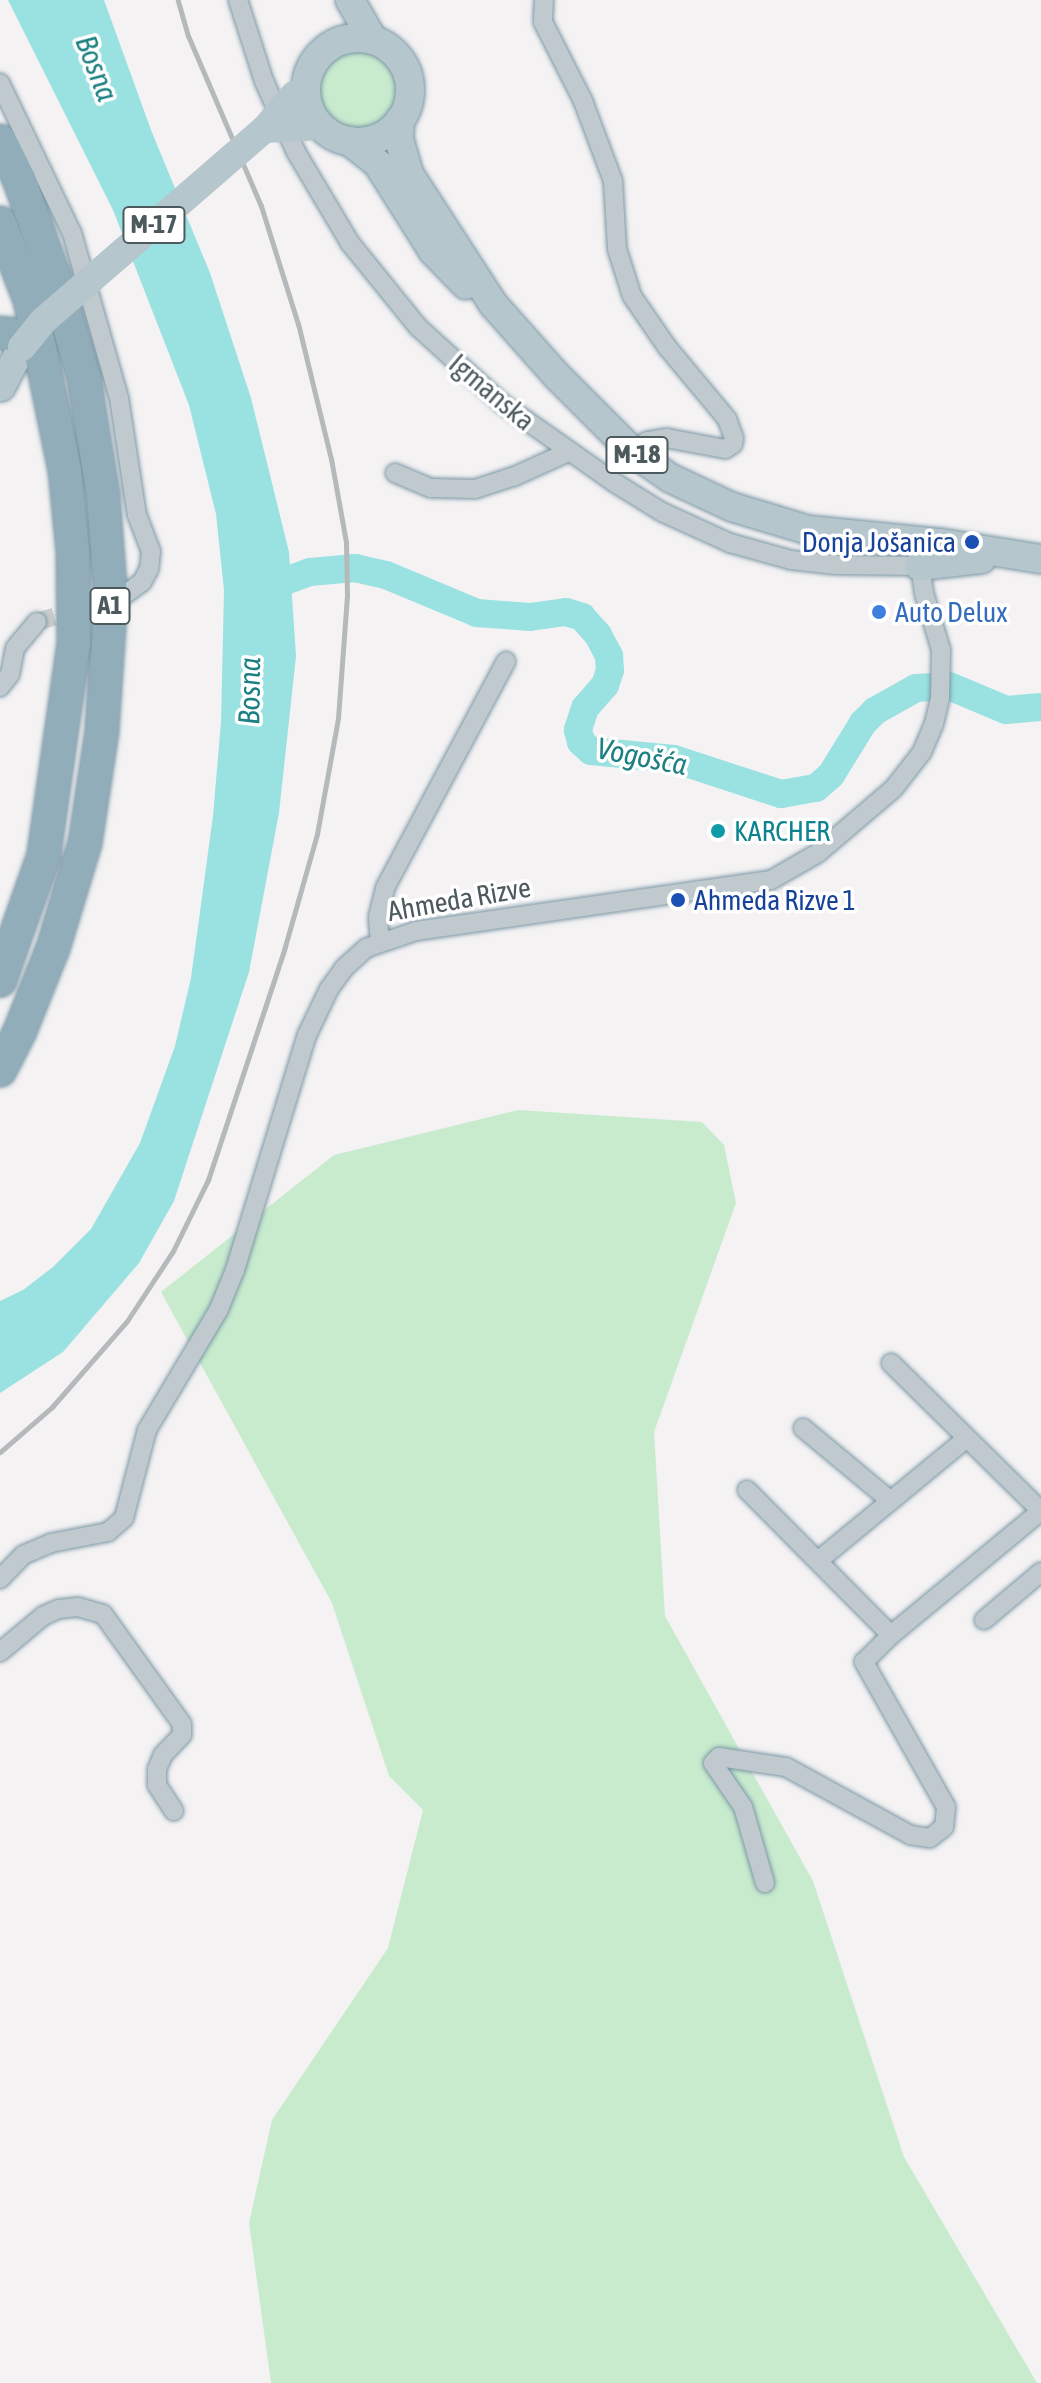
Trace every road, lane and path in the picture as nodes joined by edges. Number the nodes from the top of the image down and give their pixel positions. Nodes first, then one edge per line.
1 (238, 0) edge
2 (340, 0) edge
3 (350, 0) edge
4 (544, 0) edge
5 (373, 40) junction
6 (331, 45) junction
7 (0, 83) edge
8 (300, 88) junction
9 (400, 120) junction
10 (265, 129) junction
11 (327, 133) junction
12 (0, 141) edge
13 (0, 223) edge
14 (493, 304) junction
15 (10, 337) edge
16 (0, 393) edge
17 (568, 452) junction
18 (633, 452) junction
19 (395, 473) dead end
20 (920, 554) junction
21 (1029, 556) edge
22 (124, 595) tunnel mouth
23 (37, 622) tunnel mouth
24 (506, 661) dead end
25 (0, 687) edge
26 (380, 942) junction
27 (0, 980) edge
28 (0, 1070) edge
29 (891, 1363) dead end
30 (803, 1428) dead end
31 (966, 1439) junction
32 (747, 1490) dead end
33 (891, 1501) junction
34 (1041, 1511) edge
35 (819, 1560) junction
36 (1041, 1572) edge
37 (0, 1579) edge
38 (984, 1620) dead end
39 (891, 1635) junction
40 (0, 1652) edge
41 (174, 1811) dead end
42 (765, 1883) dead end

1 - 17 street, Igmanska
2 - 6 main road
3 - 5 main road, M-18
4 - 18 street
5 - 6 main road
5 - 9 main road, M-18
6 - 8 main road
7 - 22 street
8 - 10 main road, M-17, bridge
8 - 11 main road, M-18
9 - 11 main road
9 - 14 main road, M-18
10 - 11 main road, bridge
10 - 15 main road, M-17, bridge
11 - 14 main road, M-18
12 - 28 highway, A1
13 - 27 highway, A1
14 - 18 main road, M-18
15 - 16 main road, M-17
17 - 19 street
17 - 20 street, Igmanska
18 - 20 main road, M-18
20 - 21 main road
20 - 26 street, Ahmeda Rizve
23 - 25 street
24 - 26 street
26 - 37 street, Ahmeda Rizve
29 - 31 street
30 - 33 street
31 - 33 street
31 - 34 street
32 - 35 street
33 - 35 street
34 - 39 street
35 - 39 street
36 - 38 street
39 - 42 street
40 - 41 street

